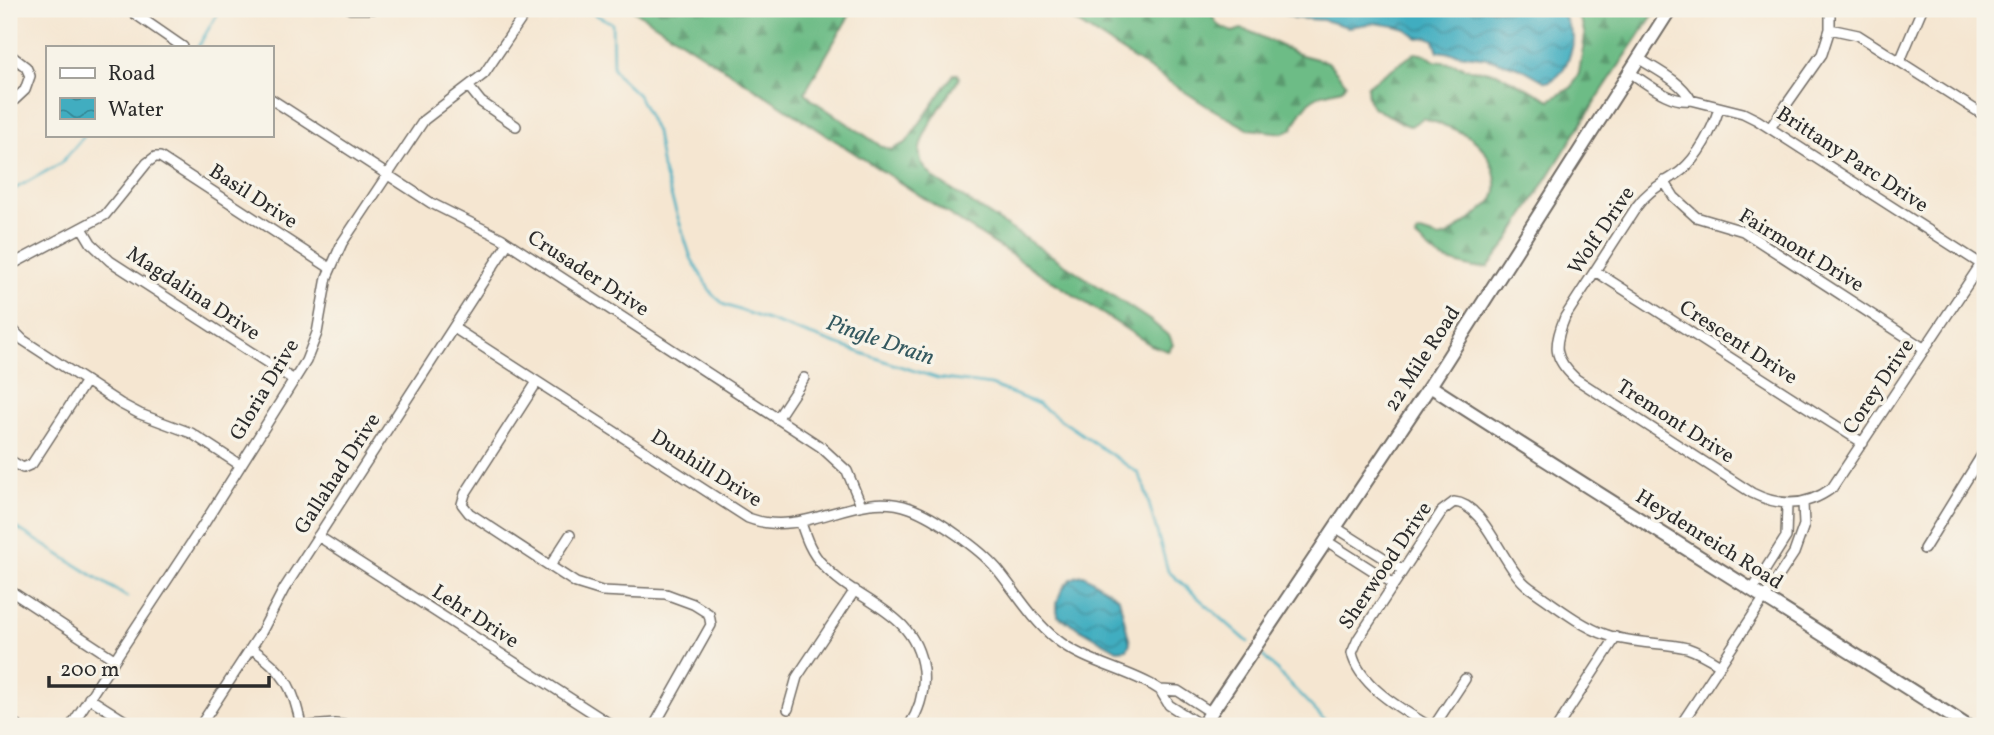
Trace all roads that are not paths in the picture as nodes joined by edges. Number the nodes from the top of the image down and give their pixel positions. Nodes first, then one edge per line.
1 (128, 9) edge
2 (350, 9) edge
3 (373, 9) edge
4 (528, 9) edge
5 (1670, 9) edge
6 (1830, 9) edge
7 (1922, 9) edge
8 (1830, 29) junction
9 (182, 46) edge
10 (9, 54) edge
11 (1638, 58) junction
12 (1900, 61) junction
13 (1629, 72) junction
14 (1675, 82) junction
15 (469, 88) junction
16 (1667, 95) junction
17 (273, 100) edge
18 (1691, 100) junction
19 (9, 105) edge
20 (1719, 108) junction
21 (1985, 116) edge
22 (516, 126) dead end
23 (1770, 128) junction
24 (387, 175) junction
25 (1664, 181) junction
26 (82, 228) junction
27 (508, 243) junction
28 (1983, 265) edge
29 (9, 266) edge
30 (330, 268) junction
31 (1595, 271) junction
32 (9, 326) edge
33 (454, 328) junction
34 (1926, 349) junction
35 (1556, 353) joint
36 (804, 378) dead end
37 (294, 380) junction
38 (86, 381) junction
39 (537, 382) junction
40 (1430, 386) junction
41 (777, 419) junction
42 (1863, 443) junction
43 (1985, 450) edge
44 (9, 460) edge
45 (240, 465) junction
46 (1803, 502) junction
47 (1787, 504) junction
48 (861, 506) junction
49 (801, 523) junction
50 (1335, 527) junction
51 (570, 535) dead end
52 (318, 536) junction
53 (1786, 537) junction
54 (1325, 540) junction
55 (1799, 541) junction
56 (1924, 549) dead end
57 (550, 566) junction
58 (1403, 570) junction
59 (1394, 584) junction
60 (1753, 589) junction
61 (9, 590) edge
62 (855, 590) junction
63 (1765, 597) junction
64 (1616, 637) junction
65 (251, 648) junction
66 (114, 659) junction
67 (1720, 665) junction
68 (1465, 679) dead end
69 (1160, 690) junction
70 (89, 698) junction
71 (788, 709) dead end
72 (1212, 713) junction
73 (9, 720) edge
74 (18, 726) edge
75 (71, 726) edge
76 (133, 726) edge
77 (200, 726) edge
78 (300, 726) edge
79 (309, 726) edge
80 (354, 726) edge
81 (612, 726) edge
82 (654, 726) edge
83 (909, 726) edge
84 (1202, 726) edge
85 (1432, 726) edge
86 (1558, 726) edge
87 (1680, 726) edge
88 (1967, 726) edge

1 - 9 street
2 - 3 street
4 - 15 street, Gloria Drive
5 - 11 street, 22 Mile Road
6 - 8 street
7 - 12 street
8 - 12 street
8 - 23 street
10 - 19 street
11 - 13 street, 22 Mile Road
11 - 14 street
12 - 21 street
13 - 16 street, Brittany Parc Drive
13 - 40 street, 22 Mile Road
14 - 16 street
14 - 18 street
15 - 22 street
15 - 24 street, Gloria Drive
16 - 18 street, Brittany Parc Drive
17 - 24 street, Crusader Drive
18 - 20 street, Brittany Parc Drive
20 - 23 street, Brittany Parc Drive
20 - 25 street, Wolf Drive
23 - 28 street, Brittany Parc Drive
24 - 27 street, Crusader Drive
24 - 30 street, Gloria Drive
25 - 31 street, Wolf Drive
25 - 34 street, Fairmont Drive
26 - 29 street
26 - 30 street, Basil Drive
26 - 37 street, Magdalina Drive
27 - 33 street, Gallahad Drive
27 - 41 street, Crusader Drive
28 - 34 street, Corey Drive
30 - 37 street, Gloria Drive
31 - 35 street, Wolf Drive
31 - 42 street, Crescent Drive
32 - 38 street
33 - 39 street, Dunhill Drive
33 - 52 street, Gallahad Drive
34 - 42 street, Corey Drive
35 - 47 street, Tremont Drive
36 - 41 street
37 - 45 street, Gloria Drive
38 - 44 street
38 - 45 street
39 - 49 street, Dunhill Drive
39 - 57 street
40 - 50 street, 22 Mile Road
40 - 60 street, Heydenreich Road
41 - 48 street, Crusader Drive
42 - 46 street, Corey Drive
43 - 56 street
45 - 66 street, Gloria Drive
46 - 47 street, Corey Drive
46 - 55 street
47 - 53 street
48 - 49 street, Dunhill Drive
48 - 69 street, Dunhill Drive
49 - 62 street
50 - 54 street, 22 Mile Road
50 - 58 street
51 - 57 street
52 - 65 street, Gallahad Drive
52 - 81 street, Lehr Drive
53 - 55 street
53 - 60 street
54 - 59 street
54 - 72 street, 22 Mile Road
55 - 63 street
57 - 82 street
58 - 59 street, Sherwood Drive
58 - 64 street, Sherwood Drive
59 - 85 street, Sherwood Drive
60 - 63 street, Heydenreich Road
61 - 66 street
62 - 71 street
62 - 83 street
63 - 67 street
63 - 88 street, Heydenreich Road
64 - 67 street
64 - 86 street
65 - 77 street, Gallahad Drive
65 - 78 street
66 - 70 street, Gloria Drive
67 - 87 street
68 - 85 street
69 - 72 street, Dunhill Drive
69 - 84 street, Dunhill Drive
70 - 75 street, Gloria Drive
70 - 76 street
72 - 84 street, 22 Mile Road
73 - 74 street
79 - 80 street

